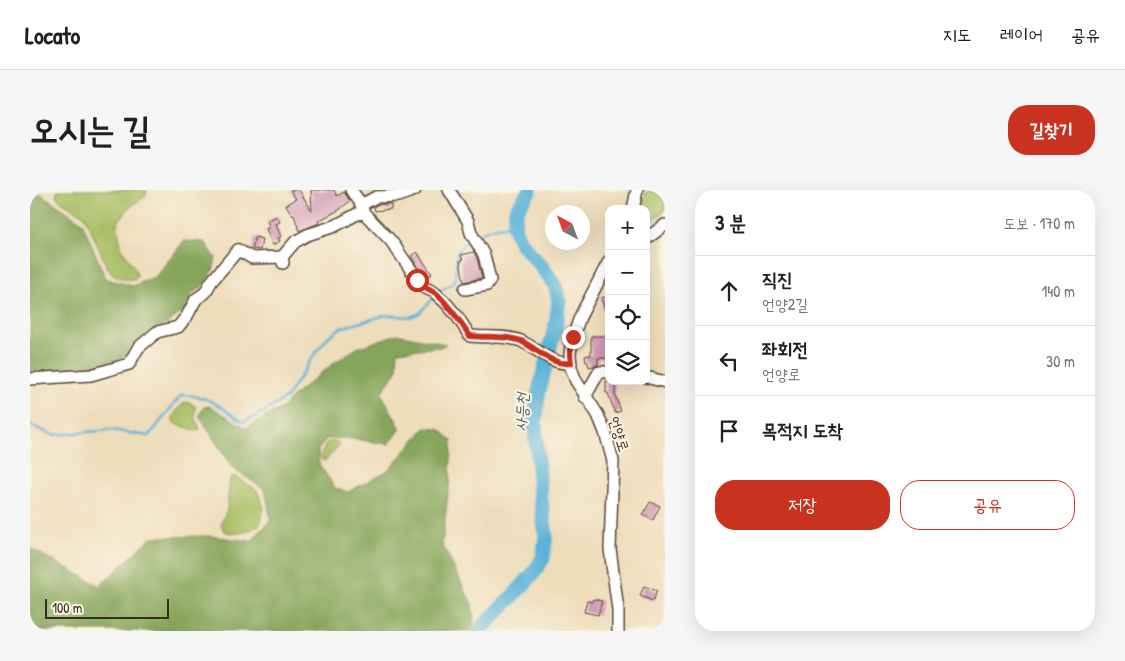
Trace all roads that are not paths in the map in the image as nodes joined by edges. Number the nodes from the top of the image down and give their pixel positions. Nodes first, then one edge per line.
1 (351, 190) edge
2 (415, 190) edge
3 (449, 190) edge
4 (637, 190) edge
5 (634, 205) edge
6 (362, 209) junction
7 (665, 225) edge
8 (650, 236) edge
9 (605, 269) edge
10 (465, 289) dead end
11 (571, 363) junction
12 (605, 372) edge
13 (30, 378) edge
14 (650, 378) edge
15 (665, 382) edge
16 (585, 397) junction
17 (618, 631) edge

1 - 6 street
2 - 6 street
3 - 10 street
4 - 5 street
6 - 11 street
6 - 13 street
7 - 8 street
9 - 11 street, 언양로
11 - 16 street, 언양로
12 - 16 street
14 - 15 street
16 - 17 street, 언양로

